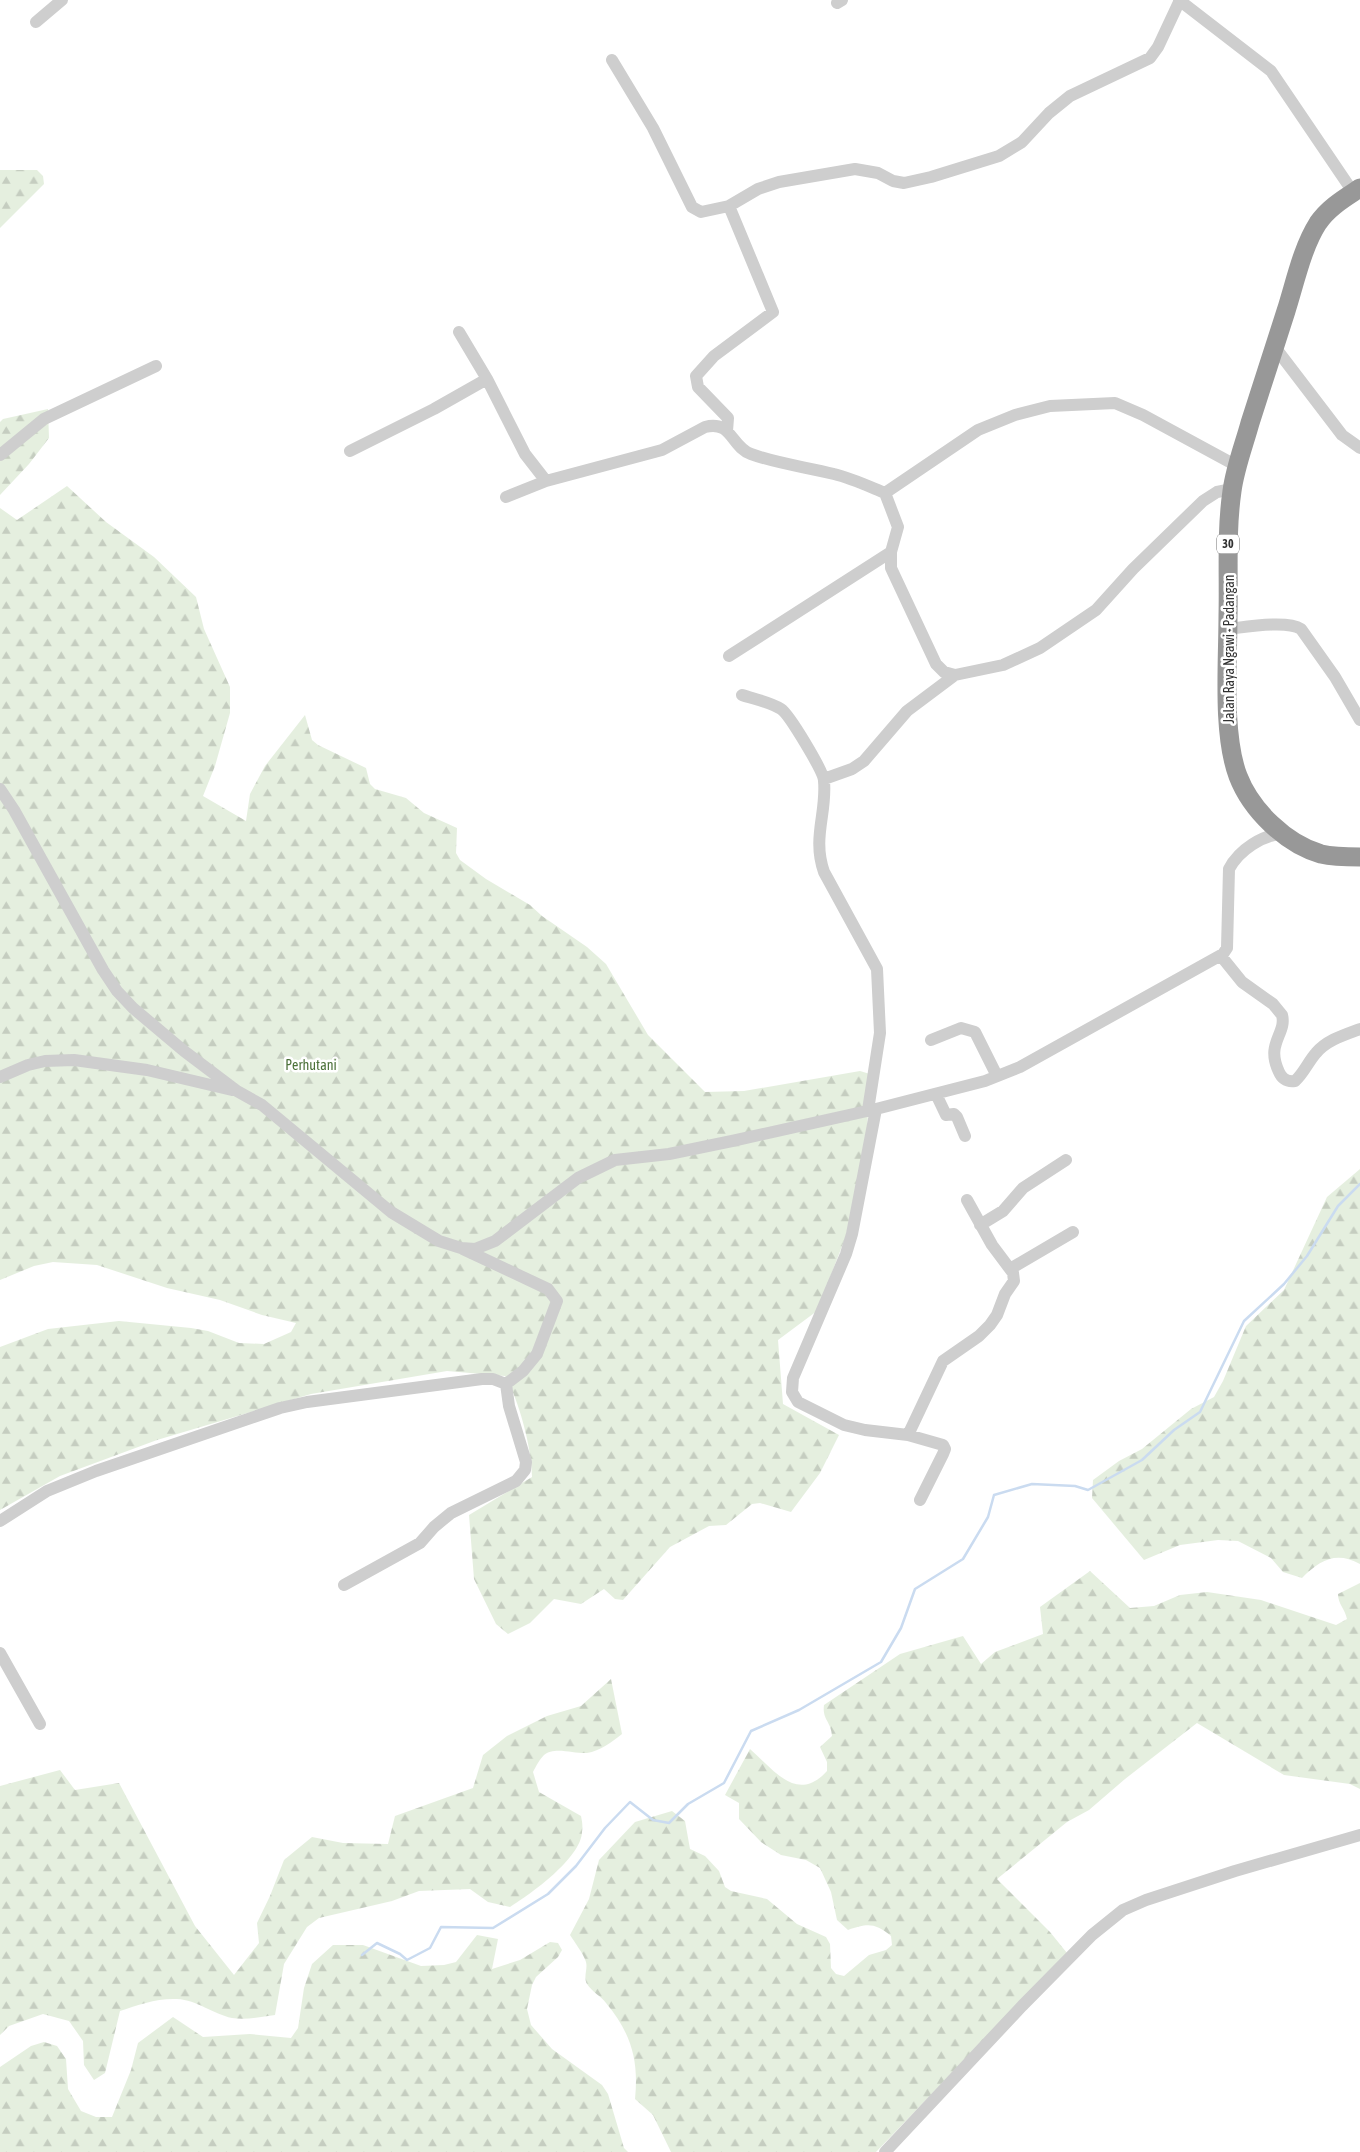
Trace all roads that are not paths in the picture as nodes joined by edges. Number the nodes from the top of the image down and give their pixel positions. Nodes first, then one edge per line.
1 (62, 0) edge
2 (1179, 0) edge
3 (36, 22) dead end
4 (612, 60) dead end
5 (1357, 190) edge
6 (729, 206) junction
7 (459, 332) dead end
8 (1274, 346) junction
9 (156, 366) dead end
10 (486, 379) junction
11 (727, 431) junction
12 (1360, 448) edge
13 (350, 451) dead end
14 (0, 455) edge
15 (1237, 466) junction
16 (546, 481) junction
17 (1232, 490) junction
18 (885, 493) junction
19 (506, 497) dead end
20 (891, 552) junction
21 (1228, 629) junction
22 (729, 656) dead end
23 (955, 675) junction
24 (742, 695) dead end
25 (1360, 720) edge
26 (824, 779) junction
27 (0, 789) edge
28 (1284, 834) junction
29 (1360, 857) edge
30 (1221, 956) junction
31 (1360, 1029) edge
32 (931, 1040) dead end
33 (997, 1076) junction
34 (0, 1077) edge
35 (237, 1091) junction
36 (936, 1094) junction
37 (872, 1109) junction
38 (965, 1136) dead end
39 (1066, 1160) dead end
40 (967, 1200) dead end
41 (980, 1225) junction
42 (1074, 1232) dead end
43 (460, 1248) junction
44 (1010, 1269) junction
45 (506, 1384) junction
46 (908, 1435) junction
47 (920, 1500) dead end
48 (0, 1522) edge
49 (344, 1585) dead end
50 (0, 1653) edge
51 (40, 1724) dead end
52 (1360, 1834) edge
53 (885, 2152) edge

1 - 3 street
2 - 5 street
2 - 6 street
4 - 6 street
5 - 8 highway, Jalan Raya Ngawi - Padangan / 30
6 - 11 street
7 - 10 street
8 - 12 street
8 - 15 highway, Jalan Raya Ngawi - Padangan / 30
9 - 14 street
10 - 13 street
10 - 16 street
11 - 16 street
11 - 18 street
15 - 17 highway, Jalan Raya Ngawi - Padangan / 30
15 - 18 street
16 - 19 street
17 - 21 highway, Jalan Raya Ngawi - Padangan / 30
17 - 23 street
18 - 20 street
20 - 22 street
20 - 23 street
21 - 25 street
21 - 28 highway, Jalan Raya Ngawi - Padangan / 30
23 - 26 street
24 - 26 street
26 - 37 street
27 - 35 street
28 - 29 highway, Jalan Raya Ngawi - Padangan / 30
28 - 30 street
30 - 31 street
30 - 33 street
32 - 33 street
33 - 36 street
34 - 35 street
35 - 43 street
36 - 37 street
36 - 38 street
37 - 43 street
37 - 46 street
39 - 41 street
40 - 41 street
41 - 44 street
42 - 44 street
43 - 45 street
44 - 46 street
45 - 48 street
45 - 49 street
46 - 47 street
50 - 51 street
52 - 53 street

